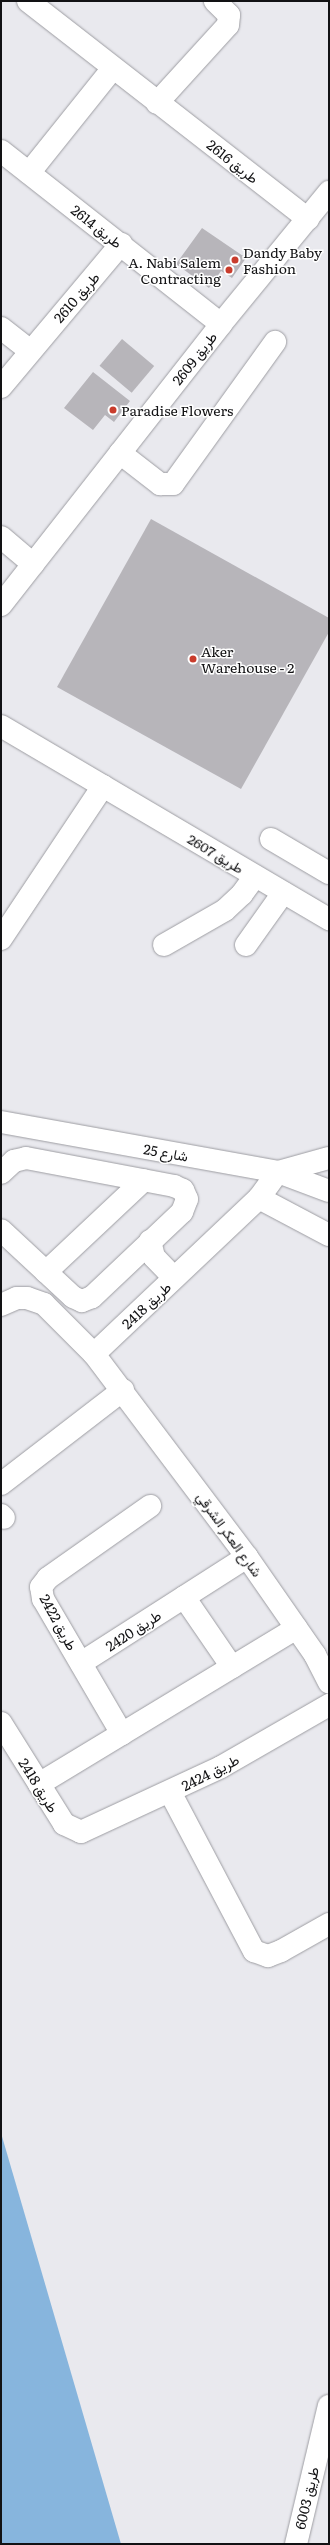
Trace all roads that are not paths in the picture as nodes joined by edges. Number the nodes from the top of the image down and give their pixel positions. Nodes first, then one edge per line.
1 (28, 1) edge
2 (215, 1) edge
3 (113, 68) junction
4 (157, 103) junction
5 (1, 152) edge
6 (29, 173) junction
7 (329, 192) edge
8 (308, 219) junction
9 (121, 244) junction
10 (221, 324) junction
11 (1, 328) edge
12 (274, 342) dead end
13 (30, 351) junction
14 (1, 387) edge
15 (120, 453) junction
16 (1, 537) edge
17 (33, 564) junction
18 (1, 605) edge
19 (1, 726) edge
20 (103, 786) junction
21 (271, 839) dead end
22 (329, 873) edge
23 (255, 876) junction
24 (283, 893) junction
25 (329, 919) edge
26 (1, 939) edge
27 (164, 945) dead end
28 (246, 945) dead end
29 (1, 1122) edge
30 (329, 1158) edge
31 (278, 1172) junction
32 (1, 1173) edge
33 (144, 1180) junction
34 (329, 1191) edge
35 (259, 1198) junction
36 (1, 1230) edge
37 (329, 1235) edge
38 (150, 1241) junction
39 (128, 1262) junction
40 (46, 1272) junction
41 (169, 1284) junction
42 (1, 1305) edge
43 (94, 1354) junction
44 (123, 1390) junction
45 (1, 1484) edge
46 (150, 1506) dead end
47 (247, 1557) junction
48 (184, 1597) junction
49 (297, 1628) junction
50 (81, 1663) junction
51 (232, 1667) junction
52 (329, 1683) edge
53 (329, 1705) edge
54 (3, 1729) edge
55 (122, 1734) junction
56 (39, 1784) junction
57 (170, 1792) junction
58 (87, 1830) joint
59 (329, 1924) edge
60 (328, 2412) edge
61 (296, 2544) edge

1 - 3 street, طريق 2616
2 - 4 street
3 - 4 street, طريق 2616
3 - 6 street
4 - 8 street, طريق 2616
5 - 6 street, طريق 2614
6 - 9 street, طريق 2614
7 - 8 street, طريق 2609
8 - 10 street, طريق 2609
9 - 10 street, طريق 2614
9 - 13 street, طريق 2610
10 - 15 street, طريق 2609
11 - 13 street
12 - 15 street
13 - 14 street, طريق 2610
15 - 17 street, طريق 2609
16 - 17 street
17 - 18 street, طريق 2609
19 - 20 street, طريق 2607
20 - 23 street, طريق 2607
20 - 26 street
21 - 22 street
23 - 24 street, طريق 2607
23 - 27 street
24 - 25 street, طريق 2607
24 - 28 street
29 - 31 street, شارع 25
30 - 31 street
31 - 34 street, شارع 25
31 - 35 street, طريق 2418
32 - 33 street
33 - 38 street
33 - 40 street
35 - 37 street
35 - 41 street, طريق 2418
36 - 40 street
38 - 39 street
38 - 41 street
39 - 40 street
39 - 41 street
41 - 43 street, طريق 2418
42 - 43 street
43 - 44 street, شارع العكر الشرقي
44 - 45 street
44 - 47 street, شارع العكر الشرقي
46 - 50 street, طريق 2422
47 - 48 street, طريق 2420
47 - 49 street, شارع العكر الشرقي
48 - 50 street, طريق 2420
48 - 51 street
49 - 51 street
49 - 52 street, شارع العكر الشرقي
50 - 55 street, طريق 2422
51 - 55 street
53 - 57 street, طريق 2424
54 - 56 street, طريق 2418
55 - 56 street
56 - 58 street, طريق 2418
57 - 58 street, طريق 2424
57 - 59 street
60 - 61 street, طريق 6003

